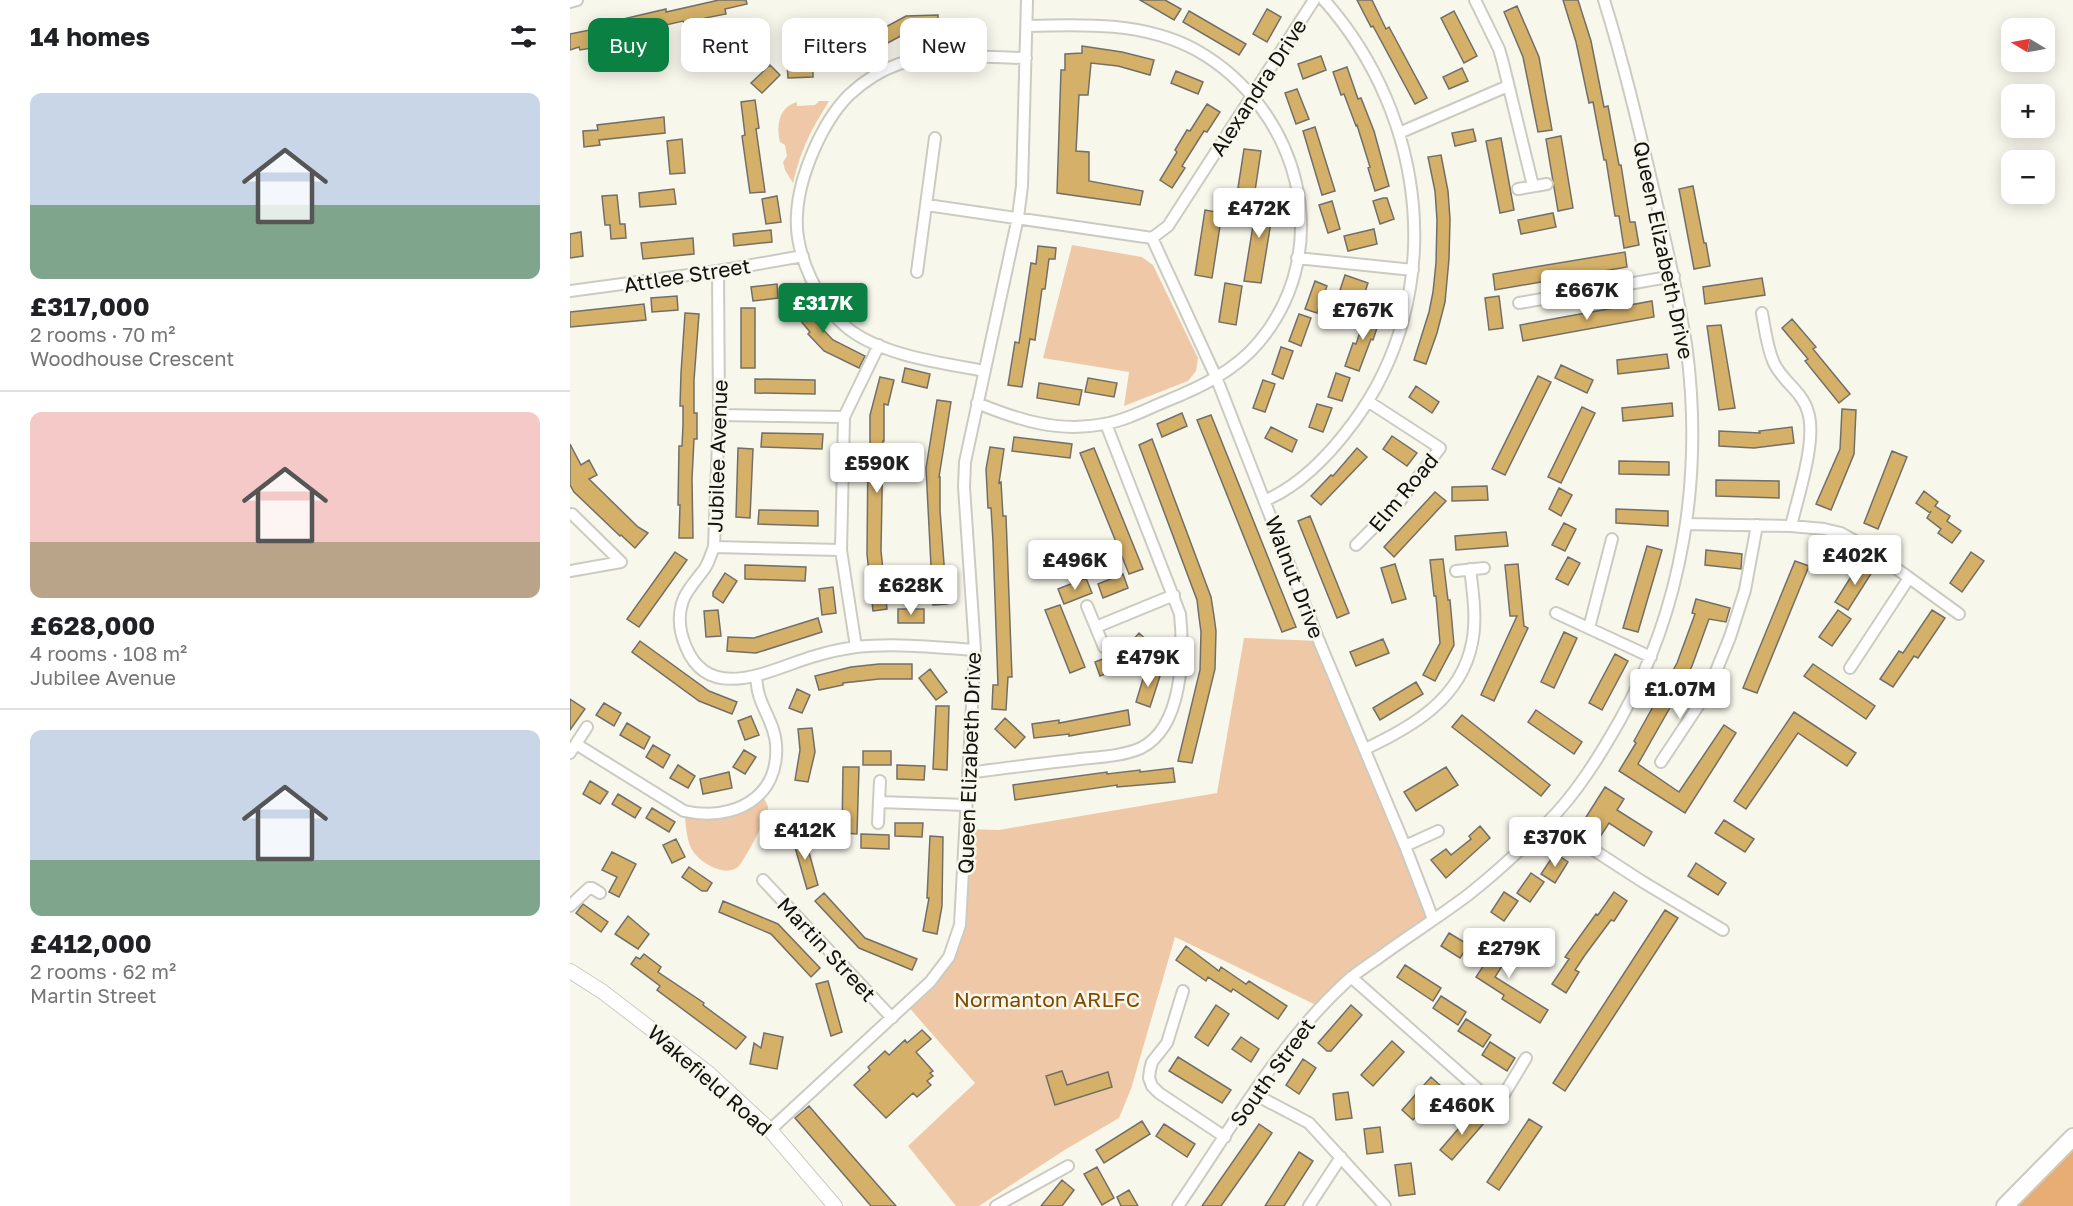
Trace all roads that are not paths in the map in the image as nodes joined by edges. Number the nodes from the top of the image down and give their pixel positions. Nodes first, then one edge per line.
1 (577, 0) edge
2 (1027, 0) edge
3 (1314, 0) edge
4 (1324, 0) edge
5 (1475, 0) edge
6 (1604, 0) edge
7 (570, 2) edge
8 (1027, 27) junction
9 (1026, 58) junction
10 (1508, 86) junction
11 (1252, 96) junction
12 (1399, 133) junction
13 (935, 138) dead end
14 (1546, 184) dead end
15 (1533, 186) junction
16 (1518, 189) dead end
17 (927, 205) junction
18 (1018, 217) junction
19 (1152, 238) junction
20 (803, 256) junction
21 (1298, 258) junction
22 (1413, 270) junction
23 (718, 271) junction
24 (917, 272) dead end
25 (1674, 276) junction
26 (570, 291) edge
27 (1519, 303) dead end
28 (1762, 313) dead end
29 (879, 345) junction
30 (984, 371) junction
31 (1216, 377) junction
32 (1368, 402) junction
33 (977, 403) junction
34 (719, 415) junction
35 (844, 417) junction
36 (1106, 424) junction
37 (1266, 501) junction
38 (572, 514) dead end
39 (1686, 524) junction
40 (1758, 525) junction
41 (1791, 526) junction
42 (1612, 539) dead end
43 (1356, 545) dead end
44 (714, 547) junction
45 (841, 550) junction
46 (1484, 568) dead end
47 (1470, 569) junction
48 (570, 571) edge
49 (1456, 571) dead end
50 (1909, 578) junction
51 (1174, 595) junction
52 (1087, 606) dead end
53 (1556, 613) dead end
54 (1959, 614) dead end
55 (1096, 627) junction
56 (1589, 628) junction
57 (856, 647) junction
58 (1104, 647) dead end
59 (975, 650) junction
60 (1651, 657) junction
61 (1850, 668) dead end
62 (756, 677) junction
63 (588, 727) dead end
64 (573, 748) edge
65 (1365, 749) junction
66 (1661, 762) dead end
67 (968, 773) junction
68 (880, 781) dead end
69 (879, 802) junction
70 (966, 805) junction
71 (1549, 821) junction
72 (878, 823) dead end
73 (1438, 831) dead end
74 (1405, 846) junction
75 (763, 880) dead end
76 (600, 893) dead end
77 (570, 906) edge
78 (1433, 919) junction
79 (1723, 930) dead end
80 (570, 971) edge
81 (1351, 977) junction
82 (1183, 991) dead end
83 (892, 1018) junction
84 (1526, 1058) dead end
85 (1254, 1094) junction
86 (770, 1130) junction
87 (1225, 1137) junction
88 (2073, 1137) edge
89 (1341, 1156) junction
90 (1068, 1166) dead end
91 (835, 1206) edge
92 (996, 1206) edge
93 (1178, 1206) edge
94 (1309, 1206) edge
95 (1385, 1206) edge
96 (2004, 1206) edge

1 - 7 street
2 - 8 street, Queen Elizabeth Drive
3 - 11 street, Alexandra Drive
4 - 12 street
5 - 10 street
6 - 25 street, Queen Elizabeth Drive
8 - 9 street, Queen Elizabeth Drive
8 - 11 street
9 - 18 street, Queen Elizabeth Drive
9 - 20 street
10 - 12 street
10 - 15 street
11 - 19 street, Alexandra Drive
11 - 21 street
12 - 22 street
13 - 17 street
14 - 15 street
15 - 16 street
17 - 18 street
17 - 24 street
18 - 19 street
18 - 30 street, Queen Elizabeth Drive
19 - 31 street, Walnut Drive
20 - 23 street, Attlee Street
20 - 29 street
21 - 22 street
21 - 31 street
22 - 32 street
23 - 26 street, Attlee Street
23 - 34 street, Jubilee Avenue
25 - 27 street
25 - 39 street, Queen Elizabeth Drive
28 - 41 street
29 - 30 street
29 - 35 street
30 - 33 street, Queen Elizabeth Drive
31 - 36 street
31 - 37 street, Walnut Drive
32 - 37 street
32 - 43 street, Elm Road
33 - 36 street
33 - 59 street, Queen Elizabeth Drive
34 - 35 street
34 - 44 street, Jubilee Avenue
35 - 45 street
36 - 51 street
37 - 65 street, Walnut Drive
38 - 48 street
39 - 40 street
39 - 60 street, Queen Elizabeth Drive
40 - 41 street
40 - 66 street
41 - 50 street
42 - 56 street
44 - 45 street
44 - 62 street, Jubilee Avenue
45 - 57 street
46 - 47 street
47 - 49 street
47 - 65 street
50 - 54 street
50 - 61 street
51 - 55 street
51 - 67 street
52 - 55 street
53 - 56 street
55 - 58 street
56 - 60 street
57 - 59 street, Jubilee Avenue
57 - 62 street, Jubilee Avenue
59 - 67 street, Queen Elizabeth Drive
60 - 71 street, Queen Elizabeth Drive
62 - 64 street
63 - 64 street
65 - 74 street, Walnut Drive
67 - 70 street, Queen Elizabeth Drive
68 - 69 street
69 - 70 street
69 - 72 street
70 - 83 street, Queen Elizabeth Drive
71 - 78 street, Queen Elizabeth Drive
71 - 79 street
73 - 74 street
74 - 78 street, Walnut Drive
75 - 83 street, Martin Street
76 - 77 street
78 - 81 street, South Street
80 - 86 street, Wakefield Road
81 - 84 street
81 - 85 street, South Street
82 - 87 street, South Street
83 - 86 street, Queen Elizabeth Drive
85 - 87 street, South Street
85 - 89 street
86 - 91 street, Wakefield Road
87 - 93 street, South Street
88 - 96 main road
89 - 94 street
89 - 95 street
90 - 92 street

